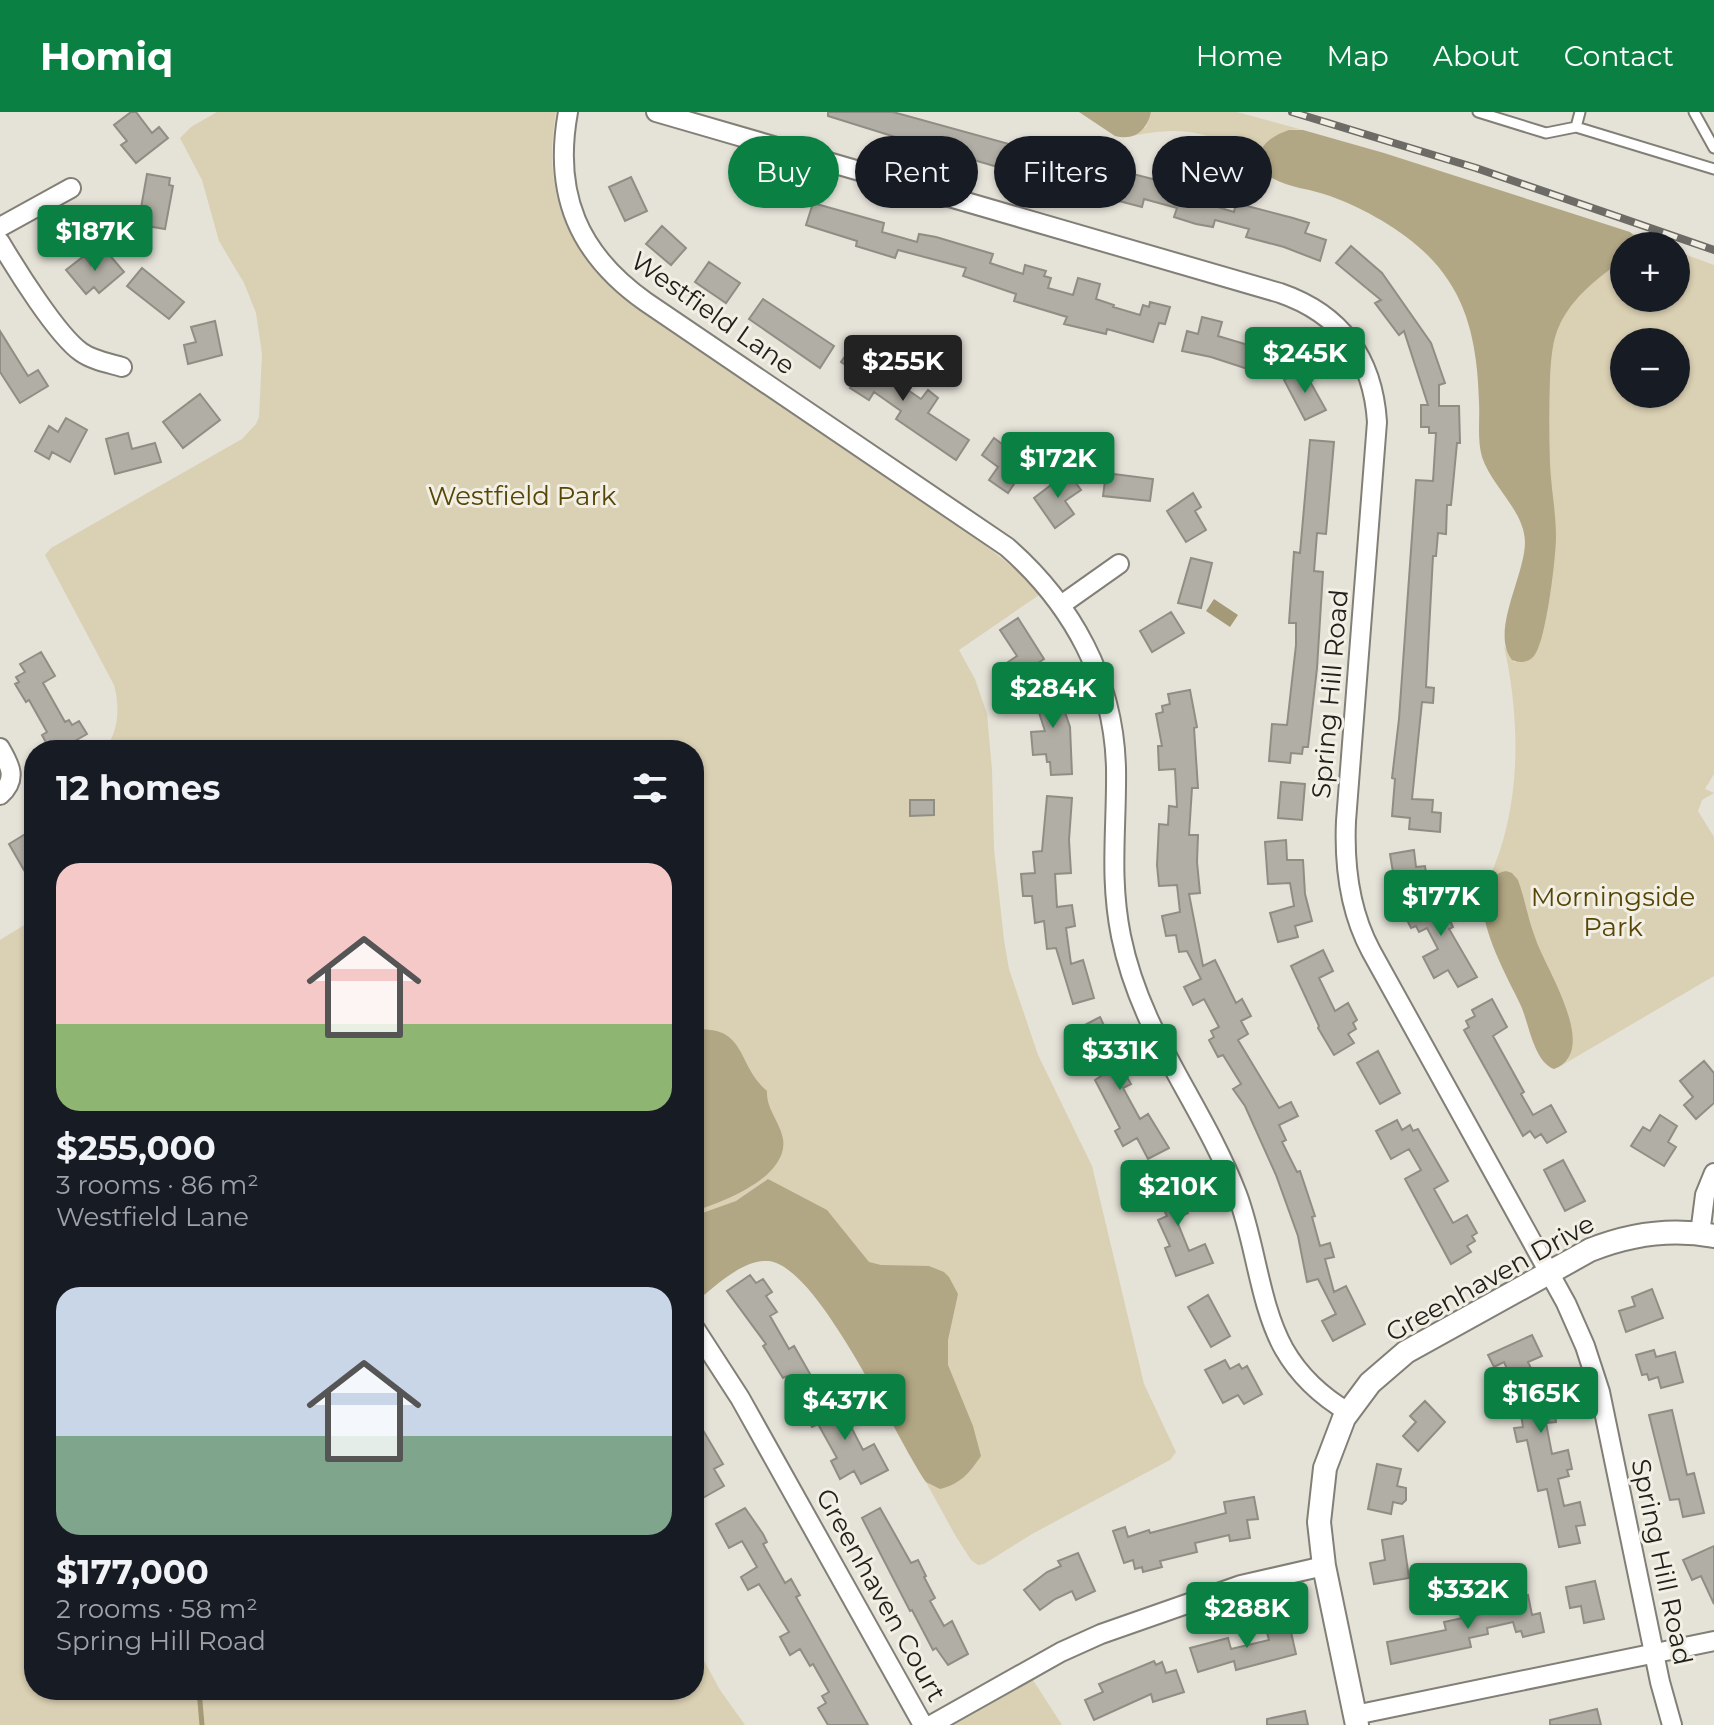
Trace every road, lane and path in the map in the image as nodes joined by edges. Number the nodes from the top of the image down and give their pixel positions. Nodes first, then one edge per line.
1 (568, 112) edge
2 (656, 112) edge
3 (1478, 112) edge
4 (1580, 112) edge
5 (1694, 112) edge
6 (1576, 127) junction
7 (1714, 148) edge
8 (1714, 169) edge
9 (71, 188) dead end
10 (0, 227) edge
11 (0, 242) edge
12 (122, 367) dead end
13 (1119, 564) dead end
14 (1061, 605) junction
15 (0, 748) edge
16 (5, 789) edge
17 (1714, 1173) edge
18 (1707, 1235) edge
19 (1549, 1272) junction
20 (704, 1342) edge
21 (1348, 1412) junction
22 (1324, 1566) junction
23 (1714, 1641) edge
24 (1654, 1654) junction
25 (1356, 1720) edge
26 (923, 1725) edge
27 (931, 1725) edge
28 (1672, 1725) edge

1 - 14 street, Westfield Lane
2 - 19 street, Spring Hill Road
3 - 6 lane
4 - 6 lane
5 - 7 lane
6 - 8 lane
9 - 10 street
11 - 12 street
13 - 14 street
14 - 21 street, Westfield Lane
15 - 16 street
17 - 18 street
18 - 19 street, Greenhaven Drive
19 - 21 street, Greenhaven Drive
19 - 24 street, Spring Hill Road
20 - 26 street, Greenhaven Court
21 - 22 street, Greenhaven Drive
22 - 25 street, Greenhaven Drive
22 - 27 street, Greenhaven Court
23 - 24 street
24 - 25 street
24 - 28 street, Spring Hill Road

